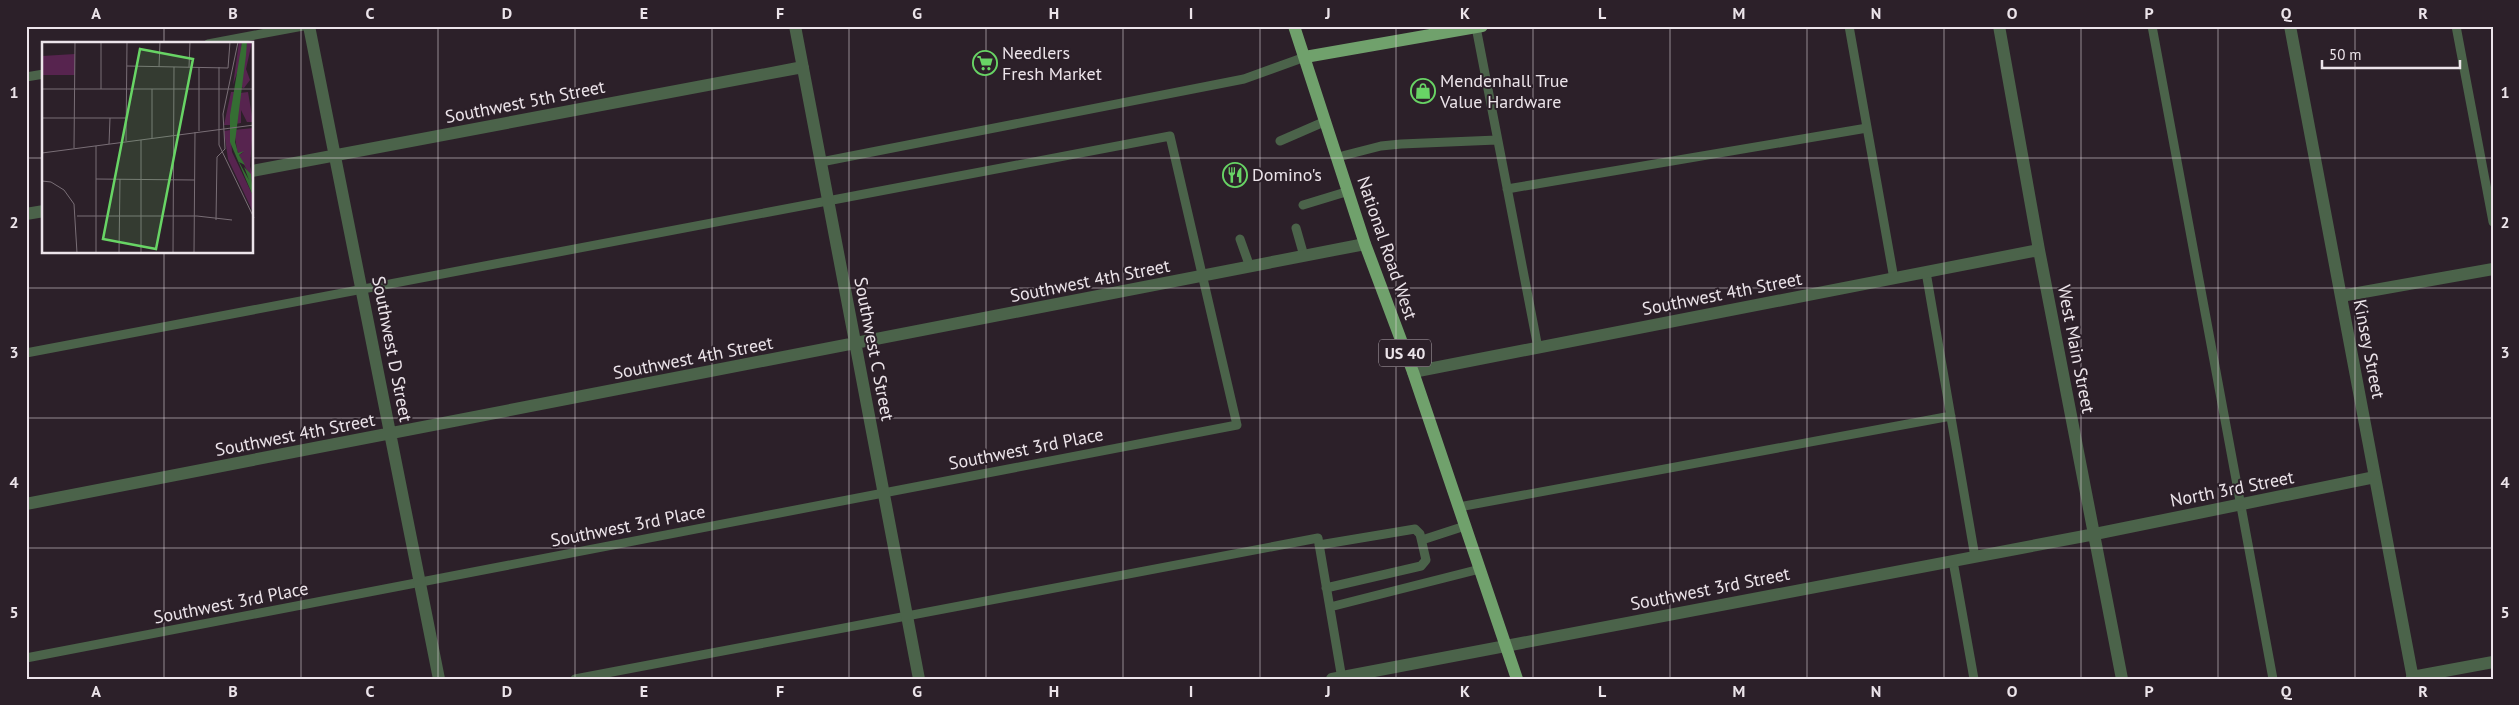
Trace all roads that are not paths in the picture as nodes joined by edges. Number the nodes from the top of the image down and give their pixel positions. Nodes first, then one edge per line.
1 (303, 26) edge
2 (309, 26) edge
3 (795, 26) edge
4 (1294, 26) edge
5 (1849, 26) edge
6 (1999, 26) edge
7 (2152, 26) edge
8 (2290, 26) edge
9 (2456, 26) edge
10 (1479, 27) edge
11 (219, 42) edge
12 (1305, 57) junction
13 (803, 67) junction
14 (42, 74) edge
15 (26, 77) edge
16 (1326, 121) junction
17 (1867, 128) junction
18 (1498, 140) junction
19 (1280, 141) dead end
20 (335, 155) junction
21 (1338, 157) junction
22 (821, 162) junction
23 (254, 171) edge
24 (1507, 189) junction
25 (1349, 191) junction
26 (828, 201) junction
27 (1303, 205) dead end
28 (42, 211) edge
29 (26, 214) edge
30 (2493, 222) edge
31 (1296, 228) dead end
32 (1240, 239) dead end
33 (1365, 244) junction
34 (2039, 250) junction
35 (1304, 256) junction
36 (1250, 267) junction
37 (2493, 269) edge
38 (1926, 272) junction
39 (1203, 276) junction
40 (1894, 279) junction
41 (362, 290) junction
42 (2341, 296) junction
43 (856, 345) junction
44 (1538, 348) junction
45 (26, 354) edge
46 (1413, 372) junction
47 (1951, 416) junction
48 (391, 434) junction
49 (2375, 477) junction
50 (884, 494) junction
51 (26, 504) edge
52 (2241, 505) junction
53 (1459, 508) junction
54 (1465, 526) junction
55 (2095, 534) junction
56 (1422, 540) junction
57 (1319, 545) junction
58 (1975, 557) junction
59 (1953, 561) junction
60 (1480, 569) junction
61 (420, 583) junction
62 (1326, 588) junction
63 (1330, 607) junction
64 (907, 616) junction
65 (1506, 646) junction
66 (26, 658) edge
67 (2493, 662) edge
68 (1381, 674) edge
69 (1338, 678) edge
70 (2412, 678) edge
71 (439, 679) edge
72 (575, 679) edge
73 (919, 679) edge
74 (1517, 679) edge
75 (1974, 679) edge
76 (2122, 679) edge
77 (2273, 679) edge

1 - 11 lane
2 - 20 street, Southwest D Street
3 - 13 street, Southwest C Street
4 - 12 main road, National Road West / US 40
5 - 17 lane
6 - 34 street, West Main Street
7 - 52 lane
8 - 42 street, Kinsey Street
9 - 30 lane
10 - 12 main road
10 - 18 lane
12 - 16 main road, National Road West / US 40
12 - 22 lane
13 - 20 street, Southwest 5th Street
13 - 22 street, Southwest C Street
14 - 15 lane
16 - 19 lane
16 - 21 main road, National Road West / US 40
17 - 24 lane
17 - 40 lane
18 - 21 lane
18 - 24 lane
20 - 23 street, Southwest 5th Street
20 - 41 street, Southwest D Street
21 - 25 main road, National Road West / US 40
22 - 26 street, Southwest C Street
24 - 44 lane
25 - 27 lane
25 - 33 main road, National Road West / US 40
26 - 39 lane
26 - 41 lane
26 - 43 street, Southwest C Street
28 - 29 street
31 - 35 lane
32 - 36 lane
33 - 35 street, Southwest 4th Street
33 - 46 main road, National Road West / US 40
34 - 38 street, Southwest 4th Street
34 - 55 street, West Main Street
35 - 36 street, Southwest 4th Street
36 - 39 street, Southwest 4th Street
37 - 42 street
38 - 40 street, Southwest 4th Street
38 - 47 lane
39 - 43 street, Southwest 4th Street
39 - 50 lane, Southwest 3rd Place
40 - 44 street, Southwest 4th Street
41 - 45 lane
41 - 48 street, Southwest D Street
42 - 49 street, Kinsey Street
43 - 48 street, Southwest 4th Street
43 - 50 street, Southwest C Street
44 - 46 street, Southwest 4th Street
46 - 53 main road, National Road West / US 40
47 - 53 lane
47 - 58 lane
48 - 51 street, Southwest 4th Street
48 - 61 street, Southwest D Street
49 - 52 street, North 3rd Street
49 - 70 street, Kinsey Street
50 - 61 lane, Southwest 3rd Place
50 - 64 street, Southwest C Street
52 - 55 street, North 3rd Street
52 - 77 lane
53 - 54 main road, National Road West / US 40
54 - 56 lane
54 - 60 main road, National Road West / US 40
55 - 58 street, Southwest 3rd Street
55 - 76 street, West Main Street
56 - 57 lane
56 - 62 lane
57 - 62 lane
57 - 64 lane
58 - 59 street, Southwest 3rd Street
59 - 65 street, Southwest 3rd Street
59 - 75 lane
60 - 63 lane
60 - 65 main road, National Road West / US 40
61 - 66 lane, Southwest 3rd Place
61 - 71 street, Southwest D Street
62 - 63 lane
63 - 69 lane
64 - 72 lane
64 - 73 street, Southwest C Street
65 - 68 street, Southwest 3rd Street
65 - 74 main road, National Road West / US 40
67 - 70 street
68 - 69 street, Southwest 3rd Street

